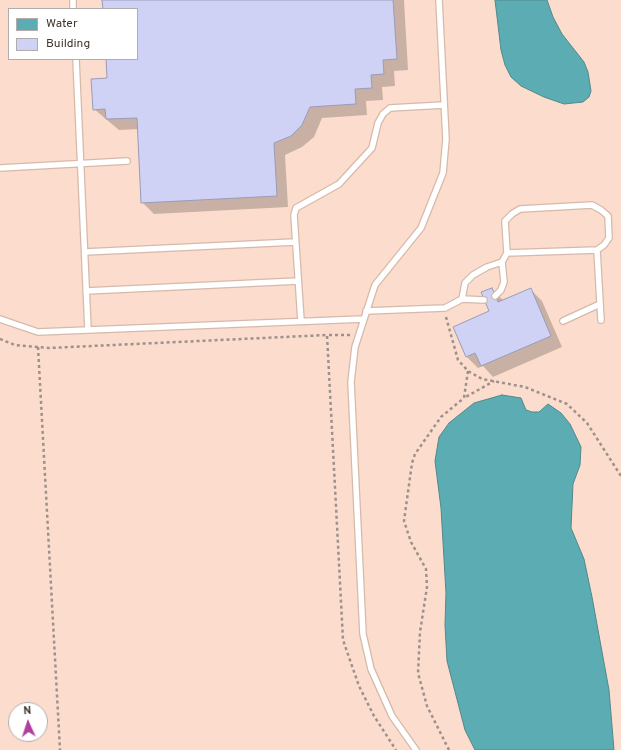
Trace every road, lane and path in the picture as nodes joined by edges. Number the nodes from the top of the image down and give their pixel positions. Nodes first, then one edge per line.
1 (439, 0) edge
2 (76, 60) edge
3 (444, 105) junction
4 (128, 161) dead end
5 (81, 164) junction
6 (0, 168) edge
7 (295, 242) junction
8 (597, 250) junction
9 (85, 252) junction
10 (507, 253) junction
11 (502, 262) junction
12 (298, 281) junction
13 (86, 291) junction
14 (495, 296) dead end
15 (462, 299) junction
16 (484, 300) dead end
17 (600, 304) junction
18 (366, 311) junction
19 (446, 316) dead end
20 (0, 319) edge
21 (363, 319) junction
22 (601, 320) dead end
23 (301, 321) junction
24 (563, 321) dead end
25 (88, 330) junction
26 (326, 335) junction
27 (359, 335) junction
28 (0, 339) edge
29 (38, 347) junction
30 (468, 370) junction
31 (494, 381) junction
32 (464, 398) junction
33 (621, 476) edge
34 (60, 750) edge
35 (396, 750) edge
36 (416, 750) edge
37 (449, 750) edge

1 - 3 lane
2 - 5 lane
3 - 7 lane
3 - 18 lane
4 - 5 lane
5 - 6 lane
5 - 9 lane
7 - 9 lane
7 - 12 lane
8 - 10 lane
8 - 10 lane
8 - 17 lane
9 - 13 lane
10 - 11 lane
11 - 14 lane
11 - 15 lane
12 - 13 lane
12 - 23 lane
13 - 25 lane
15 - 16 lane
15 - 18 lane
17 - 22 lane
17 - 24 lane
18 - 21 lane
19 - 30 path
20 - 25 lane
21 - 23 lane
21 - 27 lane
23 - 25 lane
26 - 27 path
26 - 29 path
26 - 35 path
27 - 36 lane
28 - 29 path
29 - 34 path
30 - 31 path
30 - 32 path
31 - 32 path
31 - 33 path
32 - 37 path

